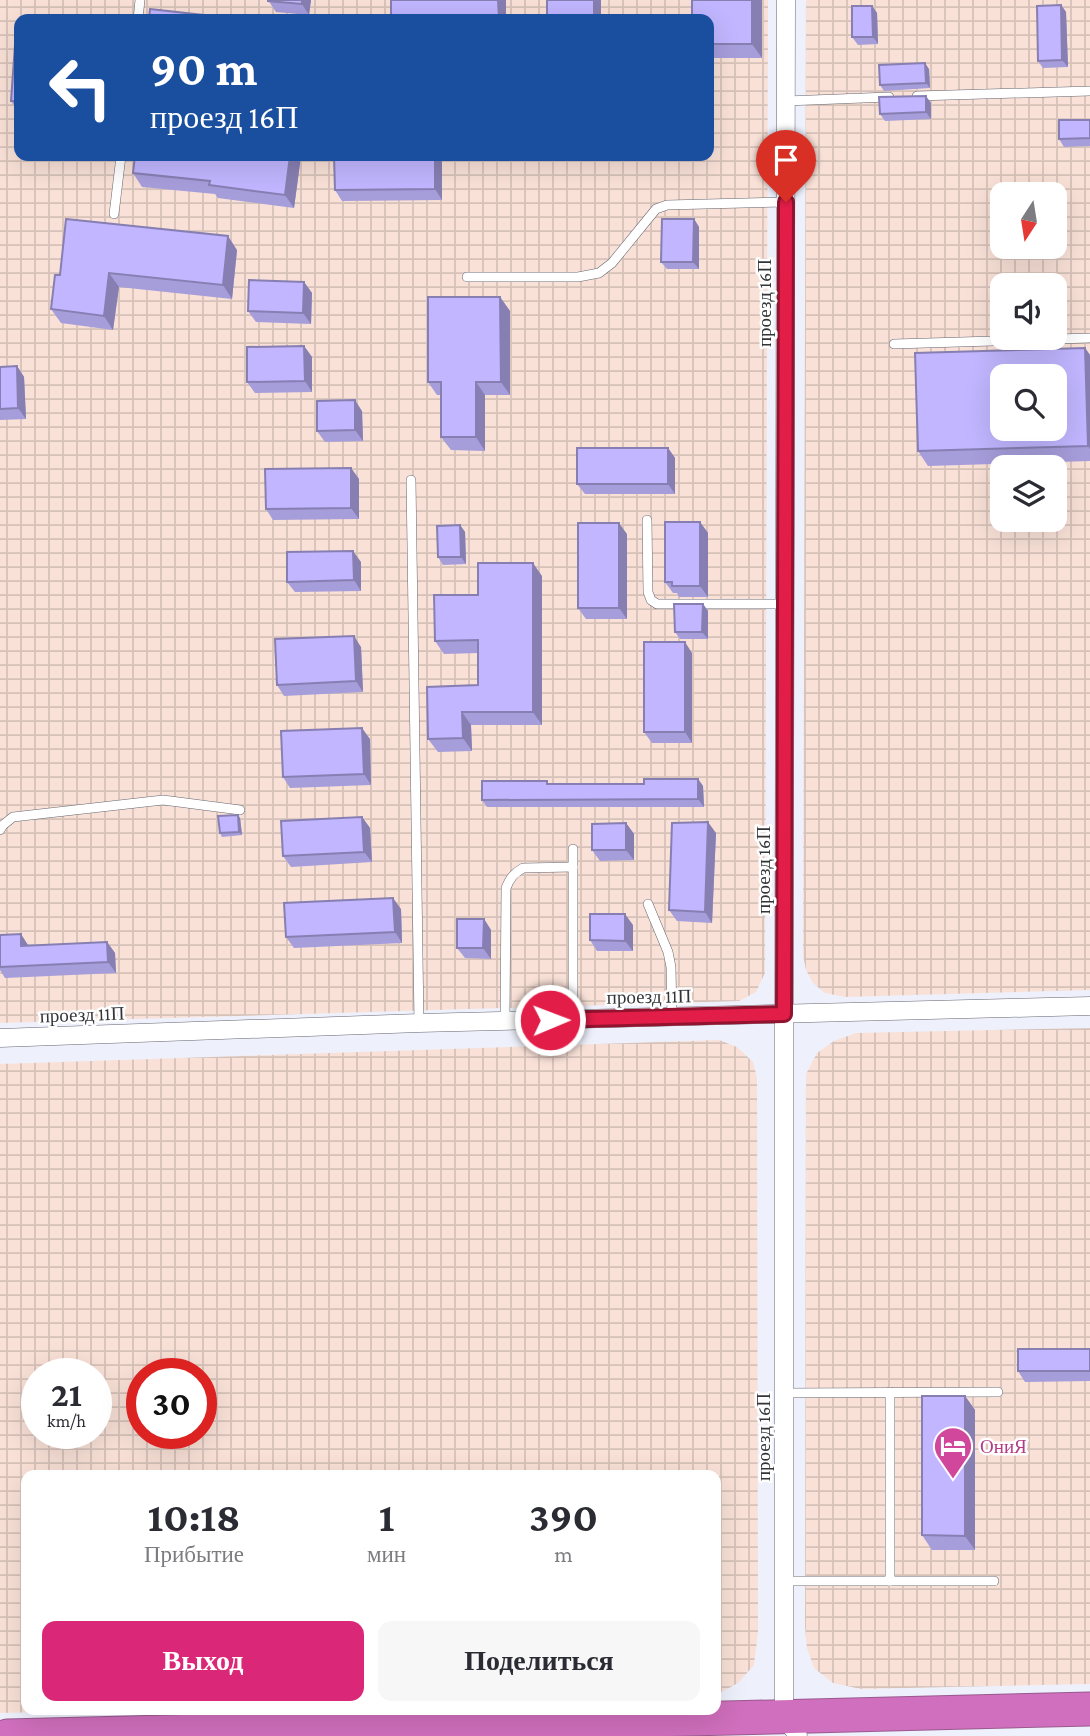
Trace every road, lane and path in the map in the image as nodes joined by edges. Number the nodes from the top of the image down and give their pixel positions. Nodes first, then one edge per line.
1 (786, 0) edge
2 (1090, 91) edge
3 (897, 97) edge
4 (910, 97) edge
5 (786, 101) junction
6 (120, 161) edge
7 (786, 202) junction
8 (114, 214) dead end
9 (467, 277) dead end
10 (1090, 338) edge
11 (894, 344) dead end
12 (411, 480) dead end
13 (647, 520) dead end
14 (785, 604) junction
15 (240, 810) dead end
16 (0, 830) edge
17 (573, 849) dead end
18 (573, 867) junction
19 (648, 904) dead end
20 (1090, 1006) edge
21 (784, 1014) junction
22 (672, 1017) junction
23 (573, 1019) junction
24 (505, 1021) junction
25 (419, 1023) junction
26 (0, 1038) edge
27 (890, 1392) junction
28 (998, 1392) dead end
29 (784, 1393) junction
30 (784, 1581) junction
31 (890, 1581) junction
32 (994, 1581) dead end
33 (1090, 1709) edge
34 (791, 1726) edge
35 (236, 1733) edge
36 (197, 1734) edge
37 (6, 1736) edge

1 - 5 street, проезд 16П
2 - 4 lane
3 - 5 lane
5 - 7 street, проезд 16П
6 - 8 lane
7 - 9 lane
7 - 14 street, проезд 16П
10 - 11 lane
12 - 25 lane
13 - 14 lane
14 - 21 street, проезд 16П
15 - 16 lane
17 - 18 lane
18 - 23 lane
18 - 24 lane
19 - 22 lane
20 - 21 street, проезд 11П
21 - 22 street, проезд 11П
21 - 29 street, проезд 16П
22 - 23 street, проезд 11П
23 - 24 street, проезд 11П
24 - 25 street, проезд 11П
25 - 26 street, проезд 11П
27 - 28 lane
27 - 29 lane
27 - 31 lane
29 - 30 street, проезд 16П
30 - 31 lane
30 - 34 street, проезд 16П
31 - 32 lane
33 - 34 highway
34 - 35 highway
35 - 36 highway
36 - 37 highway

